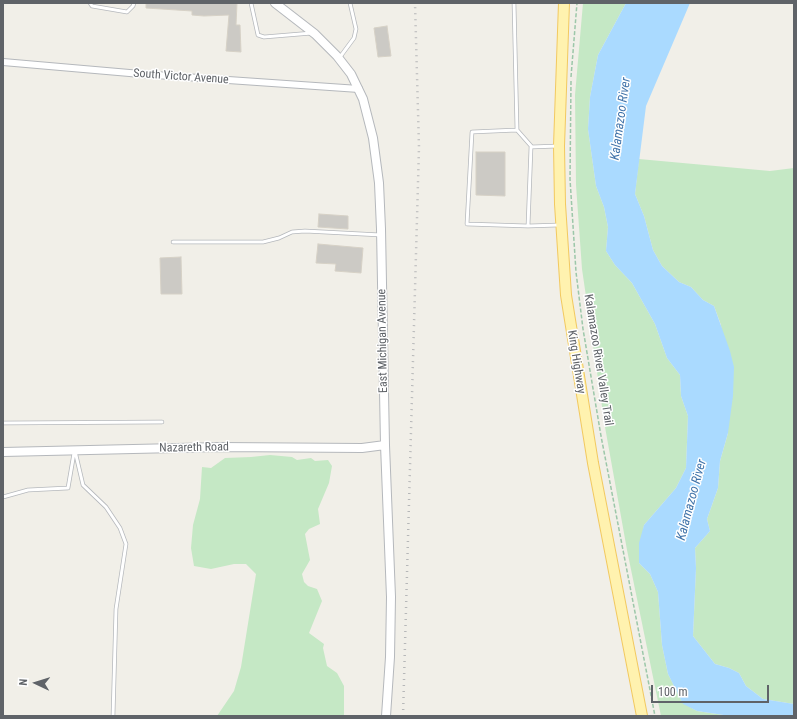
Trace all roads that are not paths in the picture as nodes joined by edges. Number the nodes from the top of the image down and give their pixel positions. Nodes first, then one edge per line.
1 (90, 3) edge
2 (134, 3) edge
3 (251, 3) edge
4 (275, 3) edge
5 (350, 3) edge
6 (514, 3) edge
7 (564, 3) edge
8 (314, 33) junction
9 (339, 58) junction
10 (3, 62) edge
11 (359, 88) junction
12 (517, 130) junction
13 (559, 146) junction
14 (532, 147) junction
15 (561, 225) junction
16 (528, 226) junction
17 (381, 235) junction
18 (173, 242) dead end
19 (162, 422) dead end
20 (3, 423) edge
21 (385, 445) junction
22 (75, 451) junction
23 (3, 452) edge
24 (3, 497) edge
25 (113, 716) edge
26 (386, 716) edge
27 (642, 716) edge

1 - 2 lane
3 - 8 lane
4 - 8 street, East Michigan Avenue
5 - 9 lane
6 - 12 lane
7 - 13 main road, King Highway
8 - 9 street, East Michigan Avenue
9 - 11 street, East Michigan Avenue
10 - 11 street, South Victor Avenue
11 - 17 street, East Michigan Avenue
12 - 14 lane
12 - 16 lane
13 - 14 lane
13 - 15 main road, King Highway
14 - 16 lane
15 - 16 lane
15 - 27 main road, King Highway
17 - 18 lane
17 - 21 street, East Michigan Avenue
19 - 20 lane
21 - 22 street, Nazareth Road
21 - 26 street, East Michigan Avenue
22 - 23 street, Nazareth Road
22 - 24 lane
22 - 25 lane

